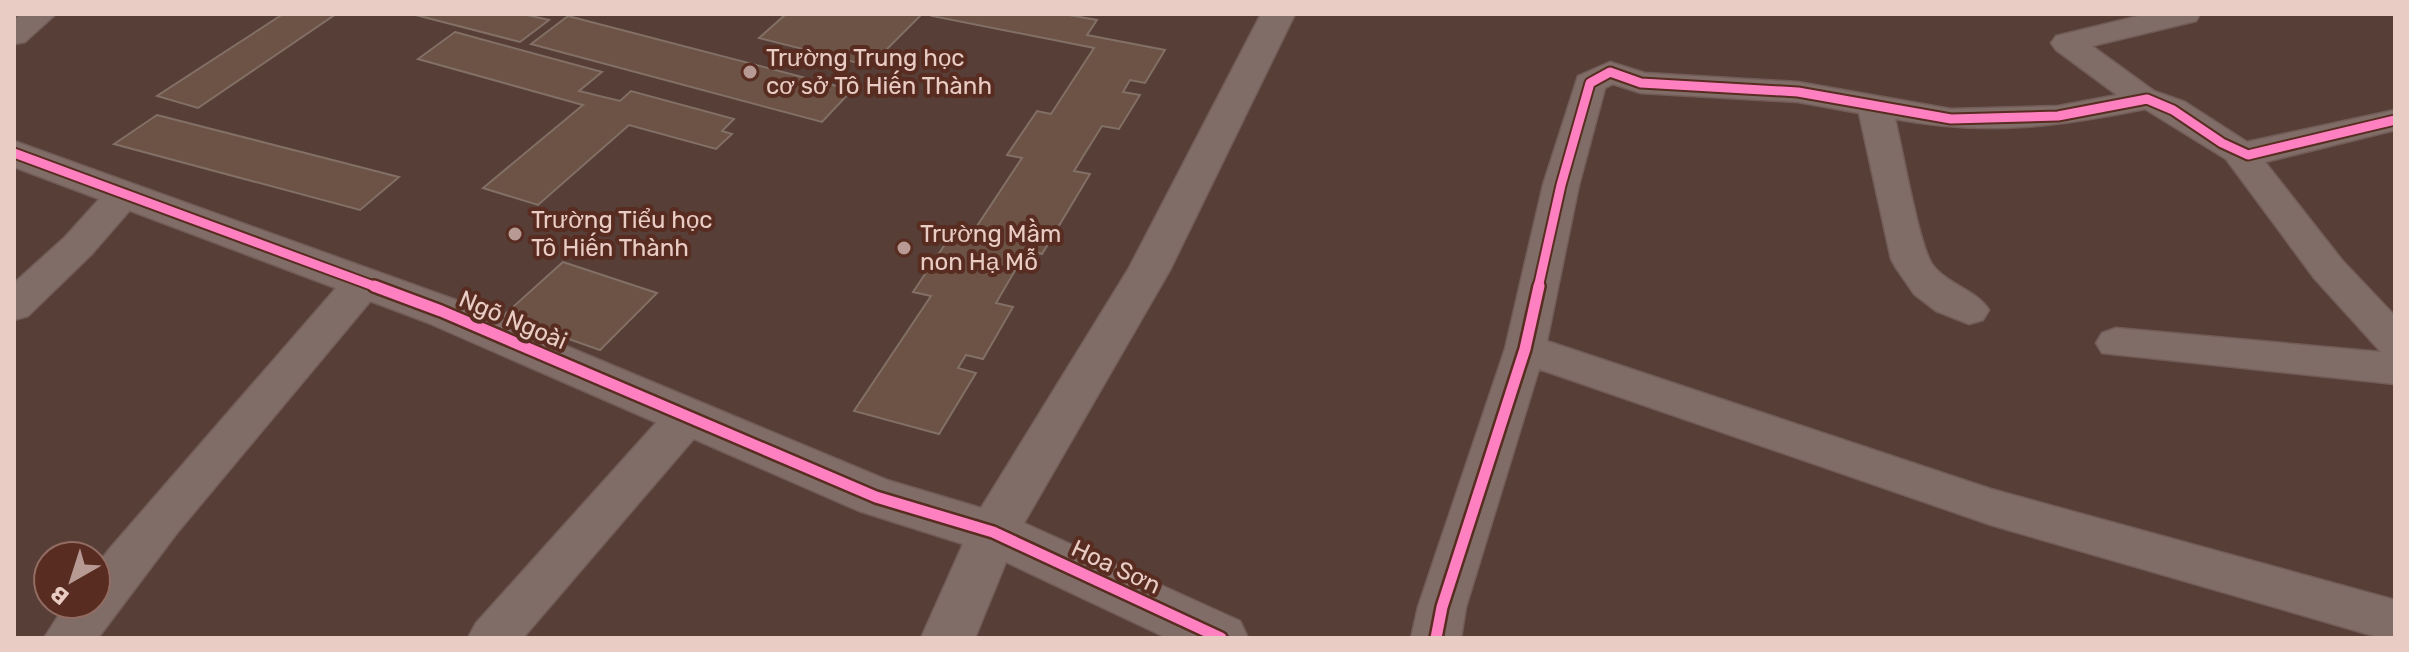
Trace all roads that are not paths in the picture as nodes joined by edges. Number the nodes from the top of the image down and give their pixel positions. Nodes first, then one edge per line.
1 (41, 14) edge
2 (1278, 14) edge
3 (2185, 14) edge
4 (14, 35) edge
5 (2144, 99) junction
6 (1875, 107) junction
7 (2395, 120) edge
8 (2239, 152) junction
9 (14, 153) edge
10 (124, 194) junction
11 (364, 282) junction
12 (14, 306) edge
13 (1969, 310) dead end
14 (2395, 342) edge
15 (2116, 343) dead end
16 (1525, 349) junction
17 (2395, 369) edge
18 (688, 416) junction
19 (993, 532) junction
20 (112, 581) edge
21 (82, 620) edge
22 (2395, 621) edge
23 (69, 638) edge
24 (493, 638) edge
25 (948, 638) edge
26 (1221, 638) edge
27 (1436, 638) edge

1 - 4 street
2 - 19 street
3 - 5 street
5 - 6 street
5 - 8 street
6 - 13 street
6 - 16 street
7 - 8 street
8 - 14 street
9 - 10 street, Ngõ Ngoài
10 - 11 street, Ngõ Ngoài
10 - 12 street
11 - 18 street, Ngõ Ngoài
11 - 20 street
15 - 17 street
16 - 22 street
16 - 27 street
18 - 19 street, Ngõ Ngoài
18 - 24 street
19 - 25 street
19 - 26 street, Hoa Sơn
21 - 23 street

